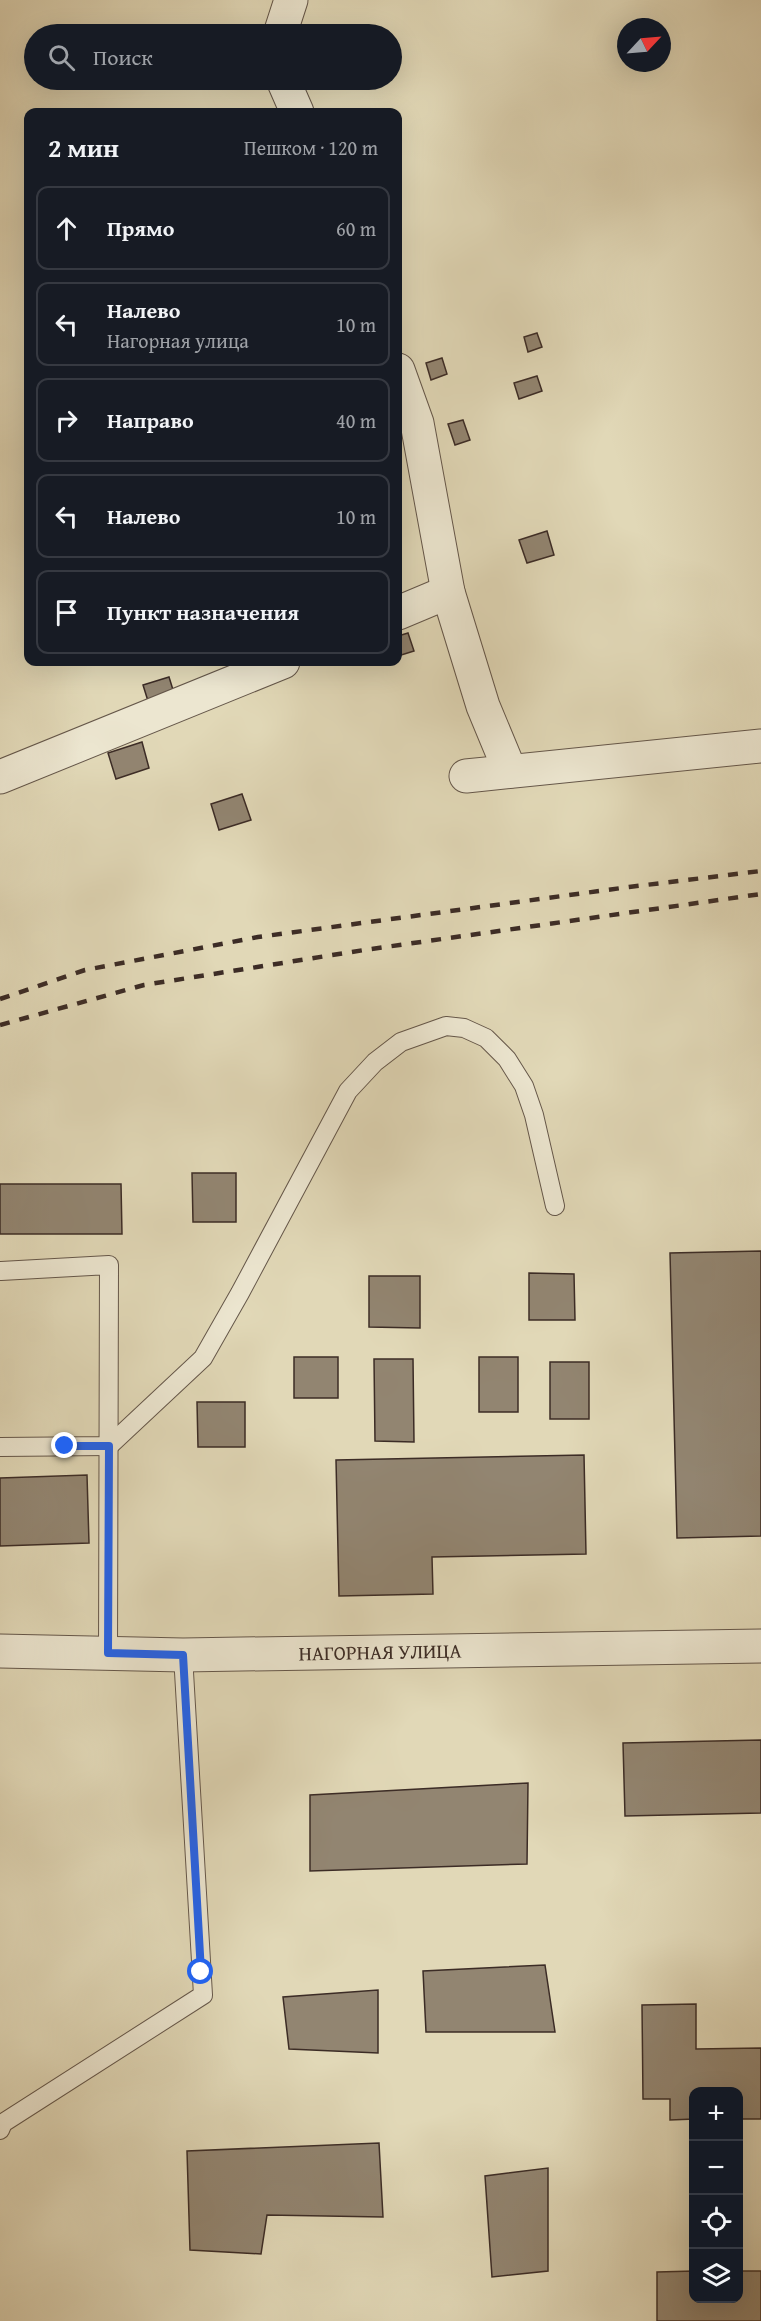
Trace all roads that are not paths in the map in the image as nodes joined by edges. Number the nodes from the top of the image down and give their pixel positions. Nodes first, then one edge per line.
1 (291, 0) edge
2 (283, 24) edge
3 (287, 90) edge
4 (295, 108) edge
5 (402, 381) edge
6 (448, 592) junction
7 (402, 611) edge
8 (273, 666) edge
9 (761, 746) edge
10 (510, 771) junction
11 (466, 776) dead end
12 (0, 777) edge
13 (555, 1206) dead end
14 (2, 1271) dead end
15 (109, 1446) junction
16 (0, 1447) edge
17 (761, 1646) edge
18 (0, 1651) edge
19 (108, 1653) junction
20 (183, 1655) junction
21 (0, 2130) edge

1 - 2 street
3 - 4 street
5 - 6 street
6 - 7 street
6 - 10 street
8 - 12 street
9 - 10 street
10 - 11 street
13 - 15 lane
14 - 15 lane
15 - 16 lane
15 - 19 lane
17 - 20 street, НАГОРНАЯ УЛИЦА
18 - 19 street, НАГОРНАЯ УЛИЦА
19 - 20 street, НАГОРНАЯ УЛИЦА
20 - 21 lane

